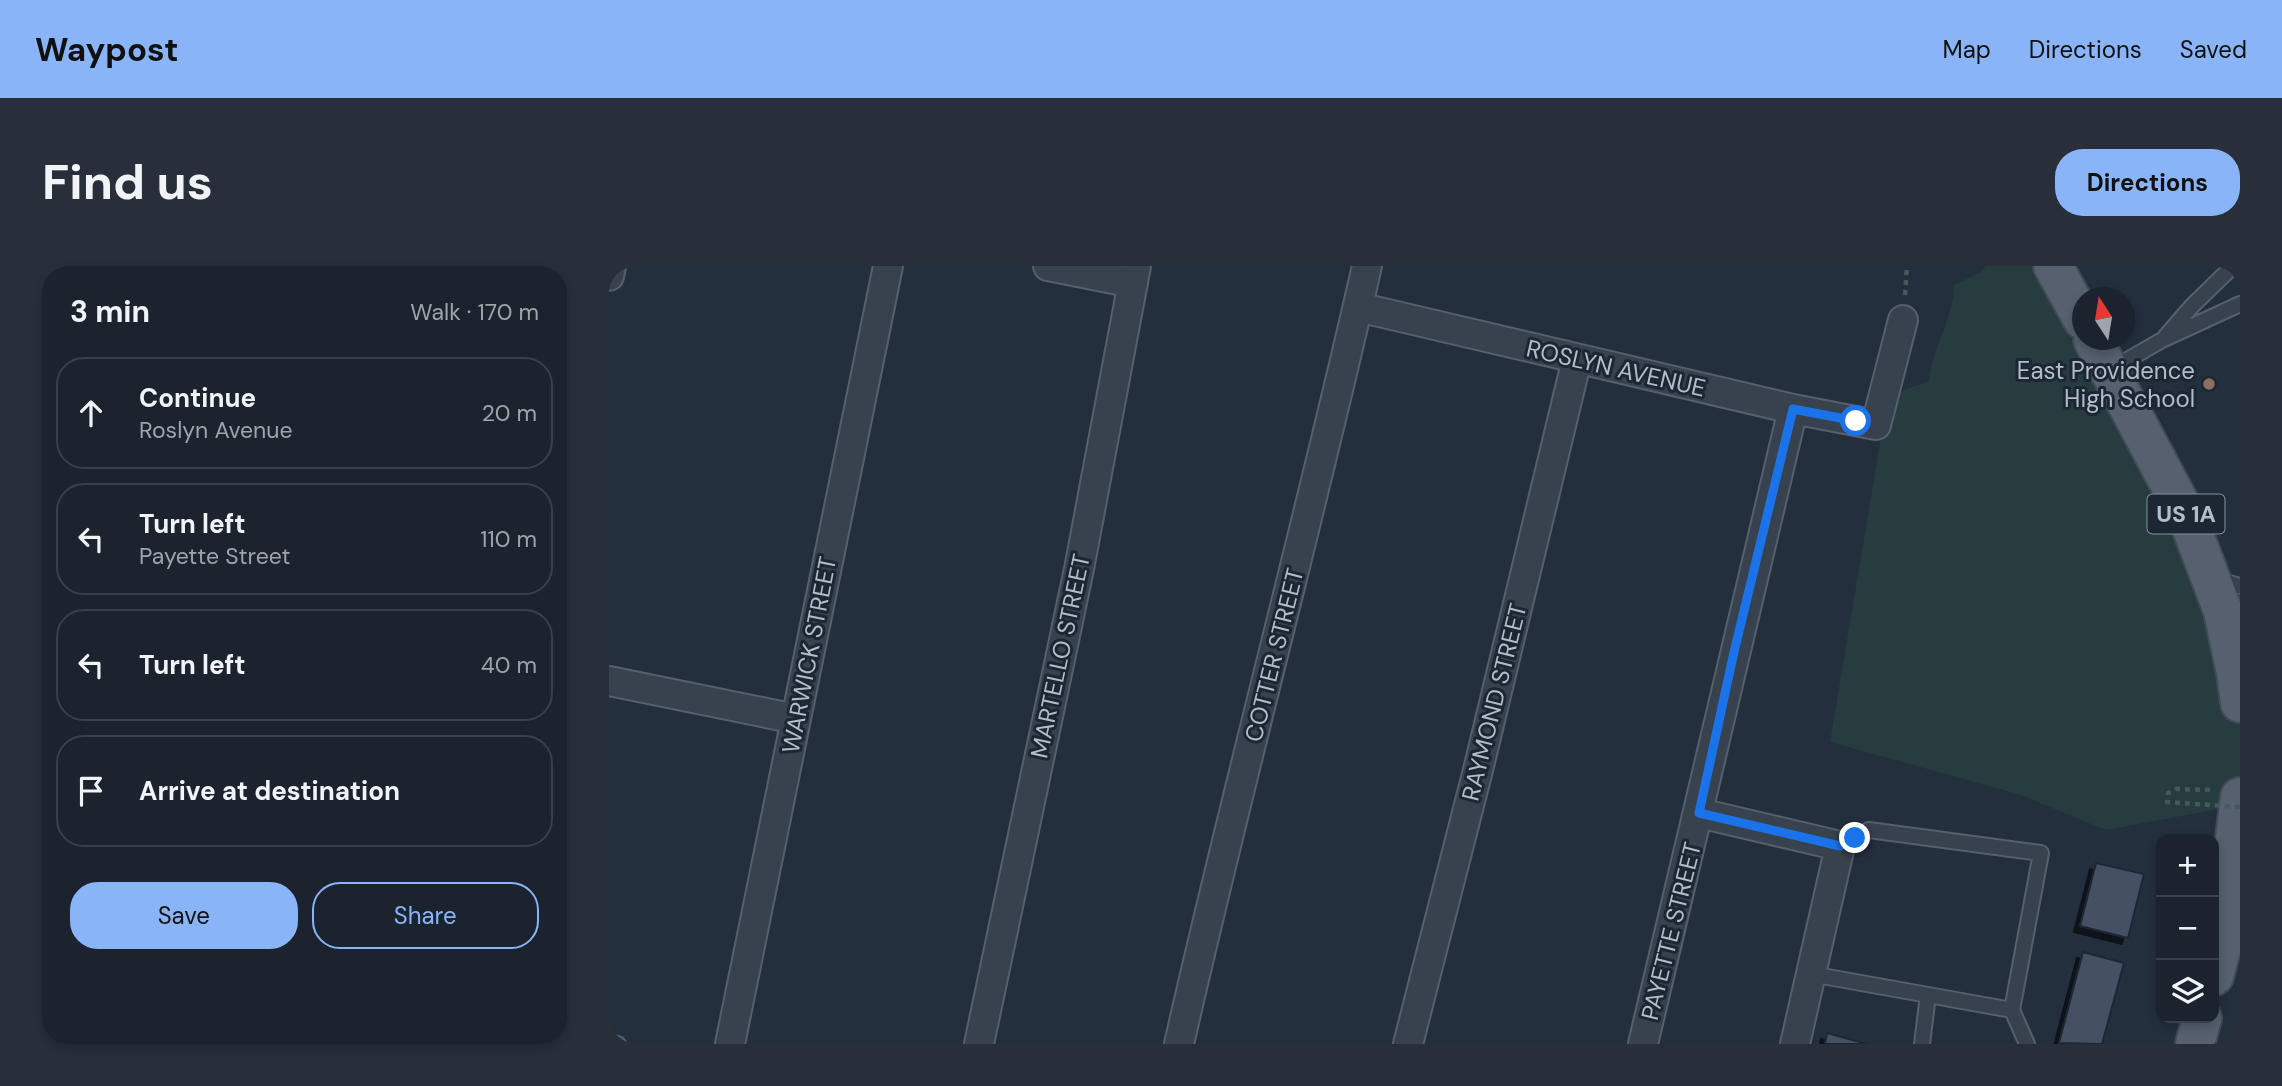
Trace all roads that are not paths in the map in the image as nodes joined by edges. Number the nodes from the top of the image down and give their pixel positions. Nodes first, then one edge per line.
1 (611, 266) edge
2 (888, 266) edge
3 (1048, 266) edge
4 (1367, 266) edge
5 (2053, 266) edge
6 (2232, 266) edge
7 (1134, 274) edge
8 (609, 276) edge
9 (2072, 300) edge
10 (2240, 304) edge
11 (1358, 307) junction
12 (1903, 320) dead end
13 (2162, 340) junction
14 (2101, 355) edge
15 (1577, 359) junction
16 (1793, 409) junction
17 (2225, 582) edge
18 (609, 681) edge
19 (2240, 703) edge
20 (796, 719) junction
21 (2225, 793) edge
22 (1699, 813) junction
23 (1840, 846) junction
24 (2218, 960) edge
25 (1811, 974) junction
26 (1928, 995) junction
27 (2012, 1010) junction
28 (2201, 1023) edge
29 (609, 1042) edge
30 (618, 1044) edge
31 (730, 1044) edge
32 (979, 1044) edge
33 (1179, 1044) edge
34 (1408, 1044) edge
35 (1643, 1044) edge
36 (1795, 1044) edge
37 (1922, 1044) edge
38 (2027, 1044) edge
39 (2195, 1044) edge

1 - 8 street
2 - 20 street, WARWICK STREET
3 - 7 street
4 - 11 street, COTTER STREET
5 - 9 main road
6 - 13 lane
7 - 32 street, MARTELLO STREET
10 - 13 lane
11 - 15 street, ROSLYN AVENUE
11 - 33 street, COTTER STREET
12 - 16 street, ROSLYN AVENUE
13 - 14 lane
14 - 17 main road, US 1A
15 - 16 street, ROSLYN AVENUE
15 - 34 street, RAYMOND STREET
16 - 22 street, PAYETTE STREET
17 - 19 main road, US 1A
18 - 20 street
20 - 31 street, WARWICK STREET
21 - 24 main road
22 - 23 street
22 - 35 street, PAYETTE STREET
23 - 25 street
23 - 27 lane
25 - 26 lane
25 - 36 street
26 - 27 lane
26 - 37 lane
27 - 38 lane
28 - 39 main road
29 - 30 lane

